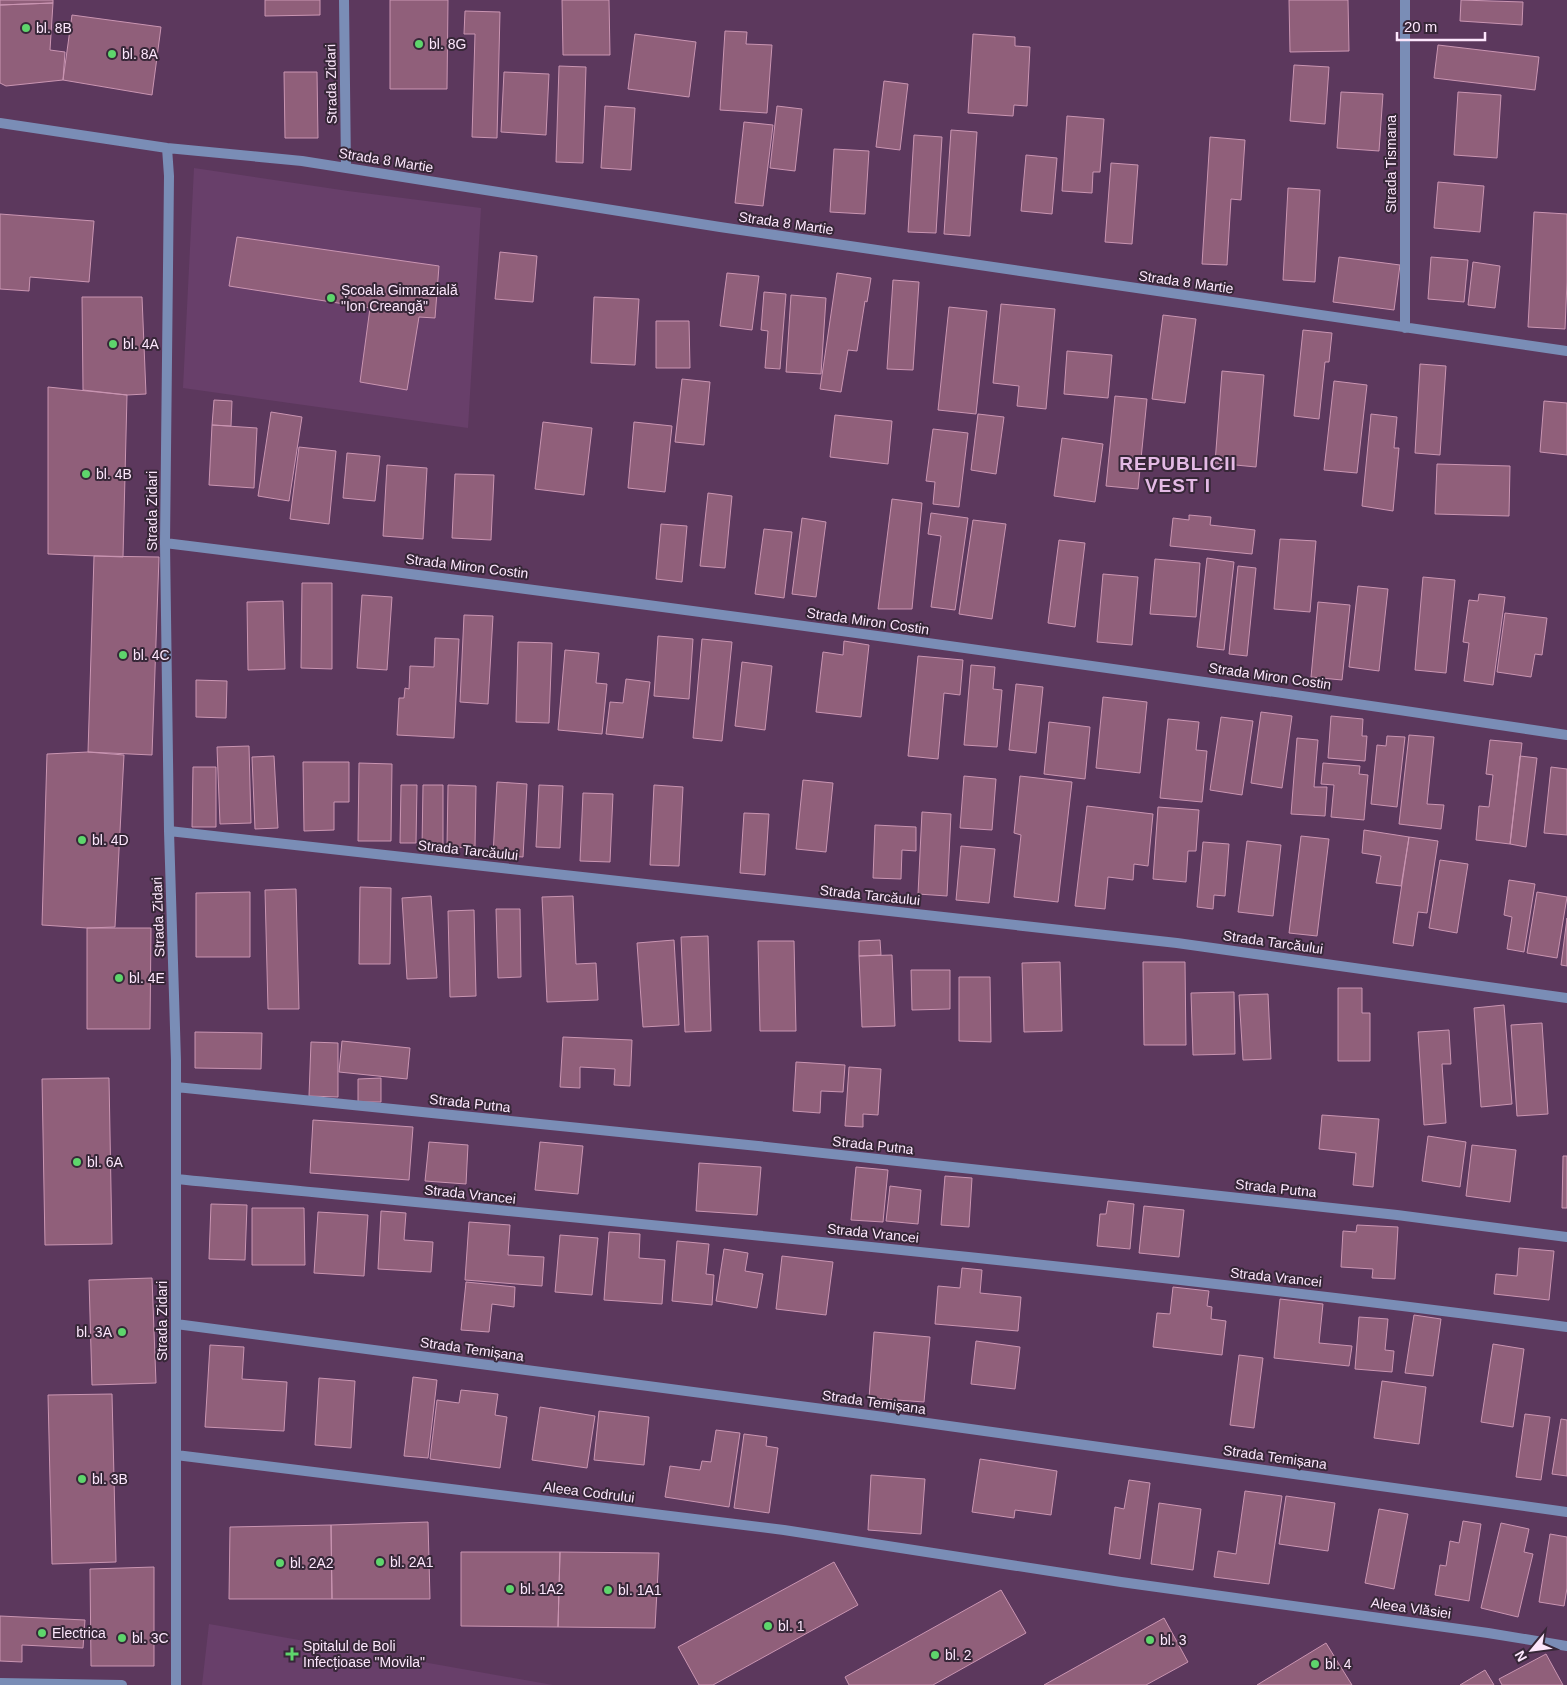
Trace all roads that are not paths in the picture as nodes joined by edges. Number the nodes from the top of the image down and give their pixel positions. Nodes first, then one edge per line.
1 (344, 0) edge
2 (1405, 0) edge
3 (0, 123) edge
4 (167, 148) junction
5 (346, 168) junction
6 (1405, 328) junction
7 (1567, 351) edge
8 (165, 542) junction
9 (1567, 735) edge
10 (169, 831) junction
11 (1567, 998) edge
12 (176, 1087) junction
13 (176, 1179) junction
14 (1567, 1237) edge
15 (176, 1324) junction
16 (1567, 1327) edge
17 (176, 1455) junction
18 (1567, 1512) edge
19 (1250, 1599) joint
20 (1567, 1646) edge
21 (0, 1683) edge
22 (122, 1685) edge
23 (176, 1685) edge

1 - 5 street, Strada Zidari
2 - 6 street, Strada Tismana
3 - 4 street, Strada 8 Martie
4 - 5 street, Strada 8 Martie
4 - 8 street, Strada Zidari
5 - 6 street, Strada 8 Martie
6 - 7 street, Strada 8 Martie
8 - 9 street, Strada Miron Costin
8 - 10 street, Strada Zidari
10 - 11 street, Strada Tarcăului
10 - 12 street, Strada Zidari
12 - 13 street, Strada Zidari
12 - 14 street, Strada Putna
13 - 15 street, Strada Zidari
13 - 16 street, Strada Vrancei
15 - 17 street, Strada Zidari
15 - 18 street, Strada Temișana
17 - 19 street, Aleea Codrului
17 - 23 street, Strada Zidari
19 - 20 street, Aleea Vlăsiei
21 - 22 street

